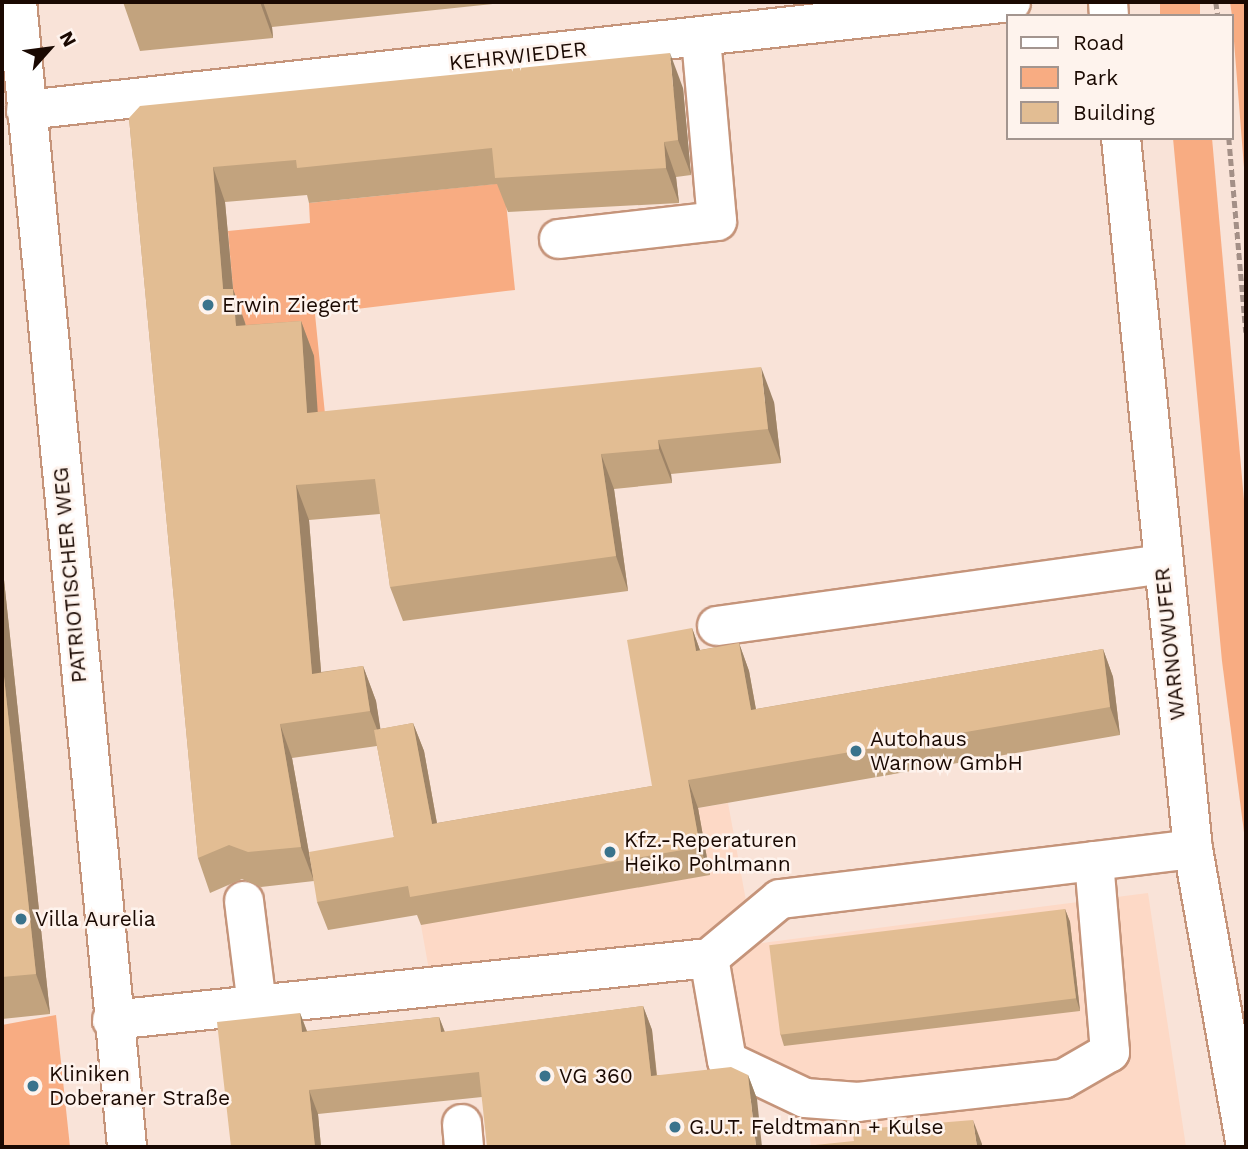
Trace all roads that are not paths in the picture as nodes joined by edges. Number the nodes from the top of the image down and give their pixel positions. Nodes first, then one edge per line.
1 (17, 2) edge
2 (1011, 2) edge
3 (701, 37) junction
4 (27, 125) junction
5 (1121, 140) edge
6 (559, 239) dead end
7 (1162, 564) junction
8 (717, 626) dead end
9 (1193, 849) junction
10 (1094, 861) junction
11 (244, 901) dead end
12 (709, 958) junction
13 (257, 1005) junction
14 (112, 1020) junction
15 (127, 1147) edge
16 (1246, 1147) edge

1 - 4 street, PATRIOTISCHER WEG
2 - 3 street, KEHRWIEDER
3 - 4 street, KEHRWIEDER
3 - 6 street
4 - 14 street, PATRIOTISCHER WEG
5 - 7 street, WARNOWUFER
7 - 8 street
7 - 9 street, WARNOWUFER
9 - 10 street
9 - 16 street, WARNOWUFER
10 - 12 street
10 - 12 street
11 - 13 street
12 - 13 street
13 - 14 street
14 - 15 street, PATRIOTISCHER WEG

